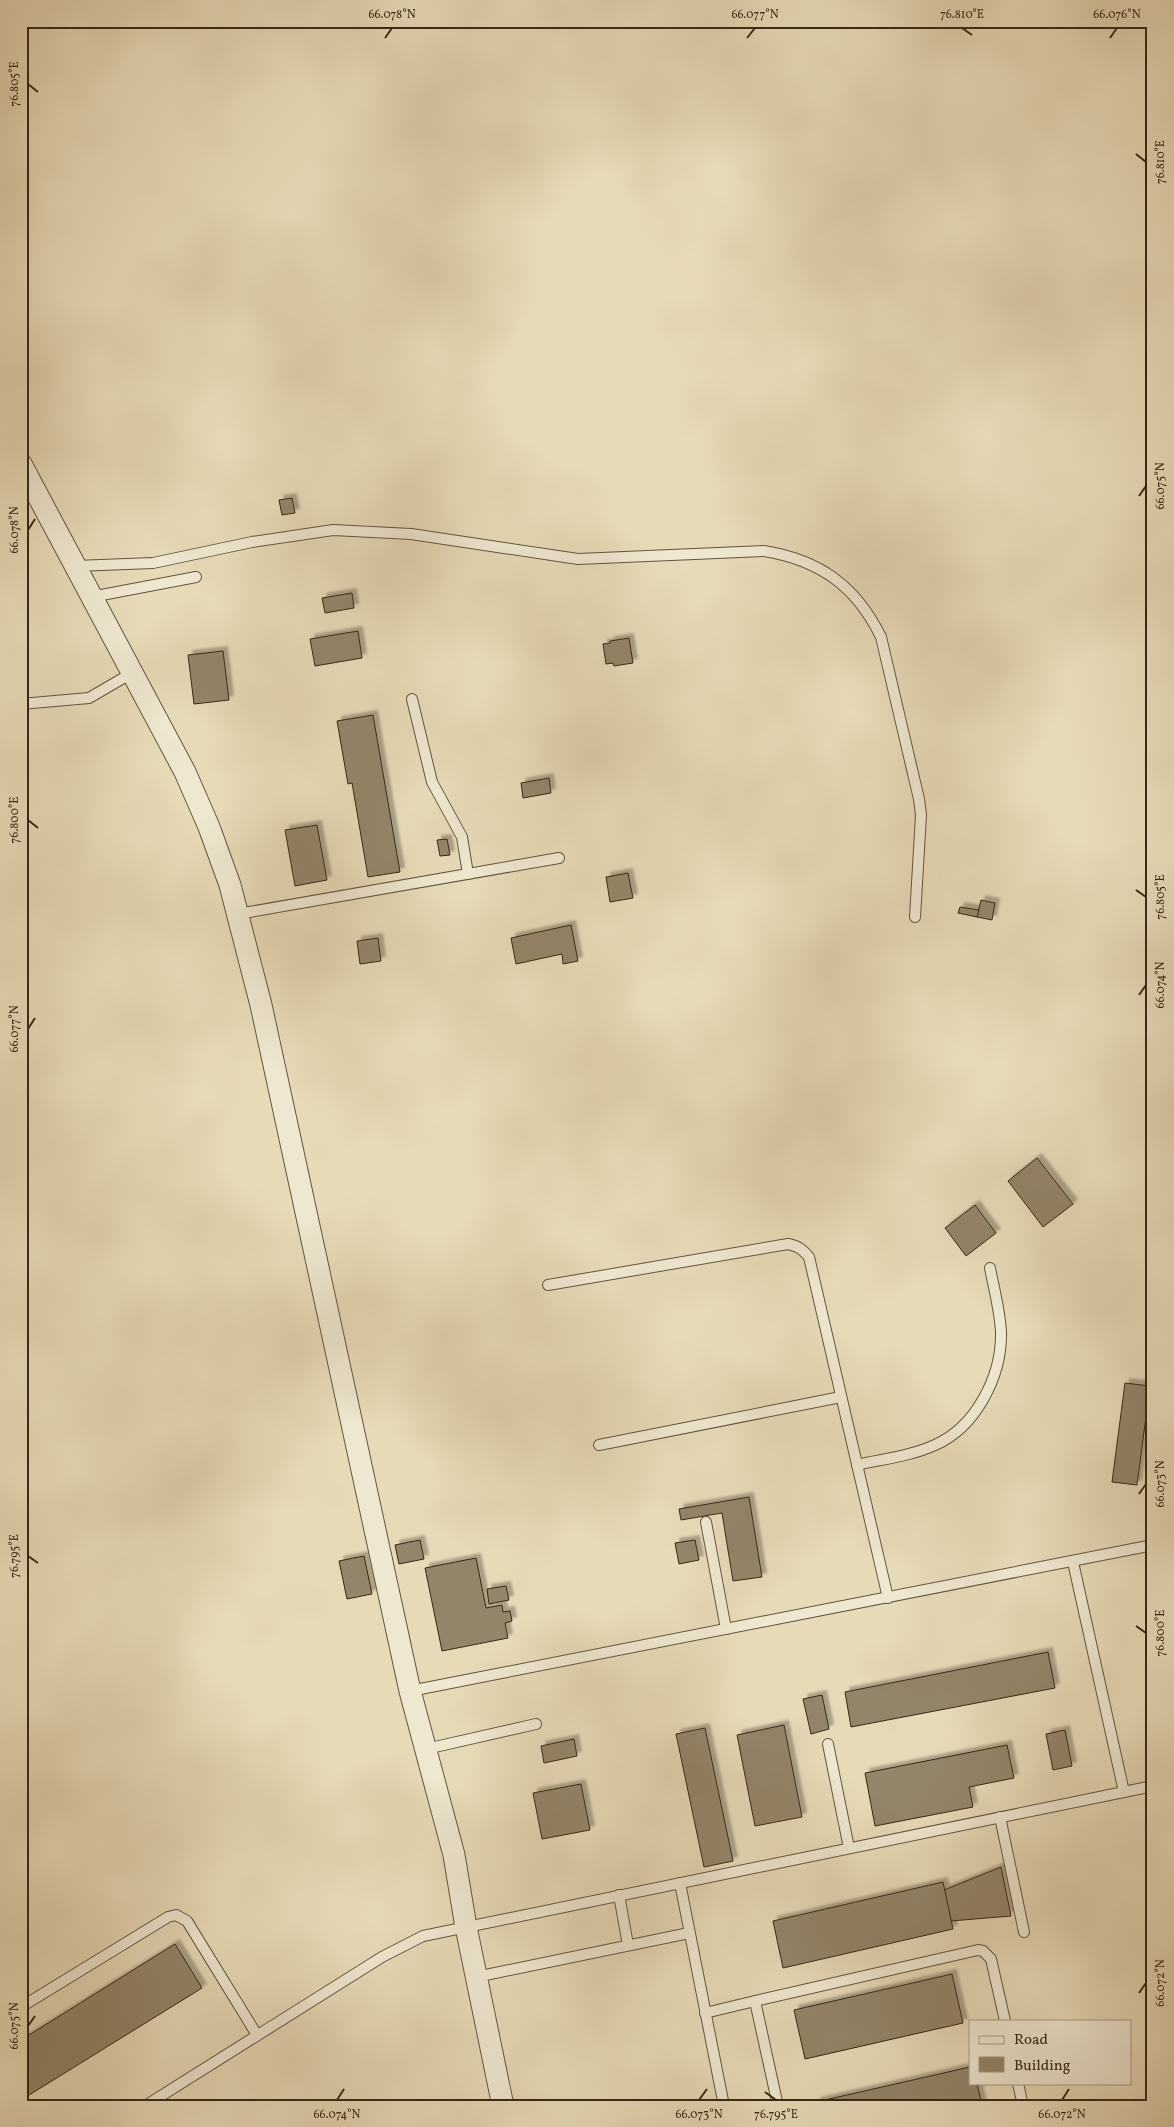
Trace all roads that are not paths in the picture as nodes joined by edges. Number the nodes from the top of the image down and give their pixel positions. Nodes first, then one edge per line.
1 (21, 464) edge
2 (75, 566) junction
3 (196, 577) dead end
4 (91, 597) junction
5 (132, 673) junction
6 (412, 700) dead end
7 (21, 704) edge
8 (559, 858) dead end
9 (468, 874) junction
10 (238, 914) junction
11 (915, 916) dead end
12 (990, 1268) dead end
13 (548, 1285) dead end
14 (842, 1397) junction
15 (599, 1445) dead end
16 (857, 1465) junction
17 (706, 1522) dead end
18 (1153, 1545) edge
19 (1073, 1562) junction
20 (888, 1598) junction
21 (726, 1629) junction
22 (410, 1690) junction
23 (536, 1724) dead end
24 (828, 1744) dead end
25 (426, 1749) junction
26 (1153, 1786) edge
27 (1124, 1792) junction
28 (1000, 1817) junction
29 (849, 1848) junction
30 (680, 1883) junction
31 (619, 1895) junction
32 (466, 1927) junction
33 (1024, 1932) dead end
34 (689, 1933) junction
35 (628, 1945) junction
36 (476, 1977) junction
37 (755, 2001) junction
38 (21, 2007) edge
39 (705, 2013) junction
40 (1004, 2020) edge
41 (257, 2035) junction
42 (1018, 2084) edge
43 (145, 2106) edge
44 (503, 2106) edge
45 (724, 2106) edge
46 (778, 2106) edge
47 (1023, 2106) edge

1 - 2 street
2 - 4 street
2 - 11 lane
3 - 4 lane
4 - 5 street
5 - 7 lane
5 - 10 street
6 - 9 lane
8 - 9 lane
9 - 10 lane
10 - 22 street
12 - 16 lane
13 - 14 lane
14 - 15 lane
14 - 16 lane
16 - 20 lane
17 - 21 lane
18 - 19 lane
19 - 20 lane
19 - 27 lane
20 - 21 lane
21 - 22 lane
22 - 25 street
23 - 25 lane
24 - 29 lane
25 - 32 street
26 - 27 lane
27 - 28 lane
28 - 29 lane
28 - 33 lane
29 - 30 lane
30 - 31 lane
30 - 34 lane
31 - 32 lane
31 - 35 lane
32 - 36 street
32 - 41 lane
34 - 35 lane
34 - 39 lane
35 - 36 lane
36 - 44 street
37 - 39 lane
37 - 40 lane
37 - 46 lane
38 - 41 lane
39 - 45 lane
41 - 43 lane
42 - 47 lane

